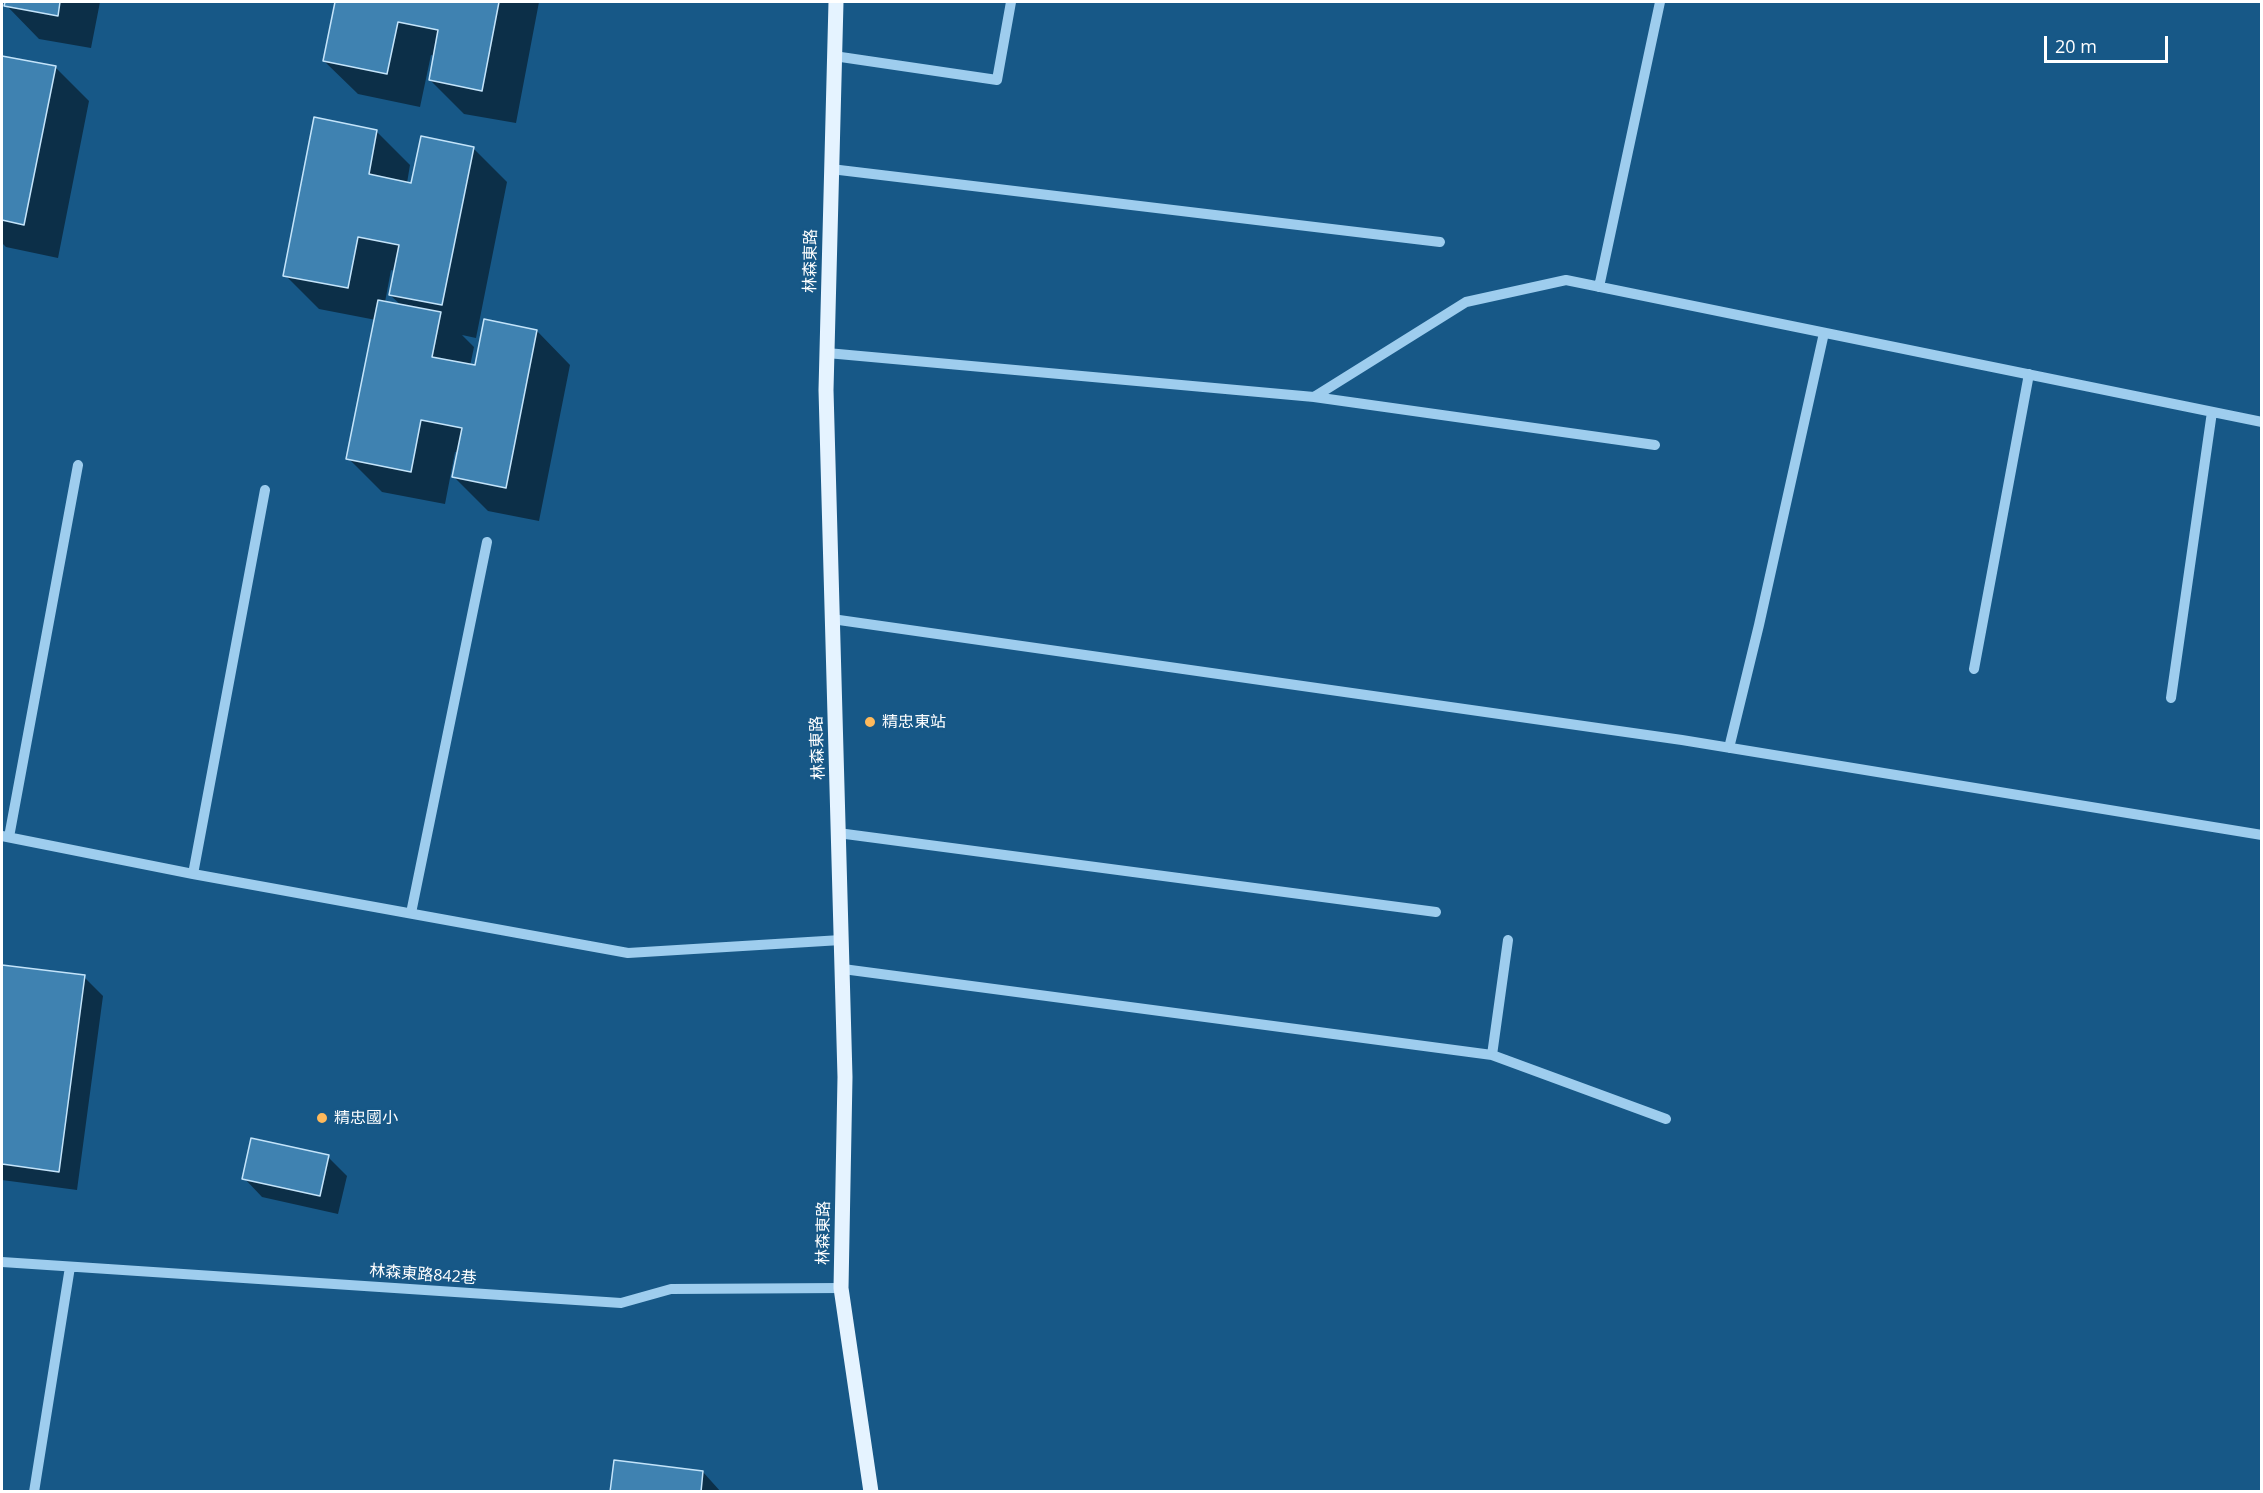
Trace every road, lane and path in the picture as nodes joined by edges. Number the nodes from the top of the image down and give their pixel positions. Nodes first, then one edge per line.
1 (836, 2) edge
2 (1011, 2) edge
3 (1660, 2) edge
4 (834, 56) junction
5 (831, 169) junction
6 (1440, 242) dead end
7 (1599, 287) junction
8 (1824, 333) junction
9 (827, 353) junction
10 (2029, 374) junction
11 (1314, 397) junction
12 (2212, 412) junction
13 (2262, 422) edge
14 (1655, 445) dead end
15 (78, 465) dead end
16 (265, 490) dead end
17 (487, 542) dead end
18 (832, 619) junction
19 (1974, 669) dead end
20 (2171, 698) dead end
21 (1729, 748) junction
22 (838, 833) junction
23 (2262, 835) edge
24 (5, 837) edge
25 (194, 874) junction
26 (1436, 912) dead end
27 (411, 913) junction
28 (841, 940) junction
29 (1508, 940) dead end
30 (843, 969) junction
31 (1492, 1055) junction
32 (1666, 1119) dead end
33 (2, 1262) edge
34 (70, 1267) junction
35 (841, 1288) junction
36 (34, 1491) edge
37 (871, 1491) edge

1 - 4 main road, 林森東路
2 - 4 street
3 - 7 street
4 - 5 main road, 林森東路
5 - 6 street
5 - 9 main road, 林森東路
7 - 8 street
7 - 11 street
8 - 10 street
8 - 21 street
9 - 11 street
9 - 18 main road, 林森東路
10 - 12 street
10 - 19 street
11 - 14 street
12 - 13 street
12 - 20 street
15 - 24 street
16 - 25 street
17 - 27 street
18 - 21 street
18 - 22 main road, 林森東路
21 - 23 street
22 - 26 street
22 - 28 main road, 林森東路
24 - 25 street
25 - 27 street
27 - 28 street
28 - 30 main road, 林森東路
29 - 31 street
30 - 31 street
30 - 35 main road, 林森東路
31 - 32 street
33 - 34 street, 林森東路842巷
34 - 35 street, 林森東路842巷
34 - 36 street
35 - 37 main road, 林森東路

